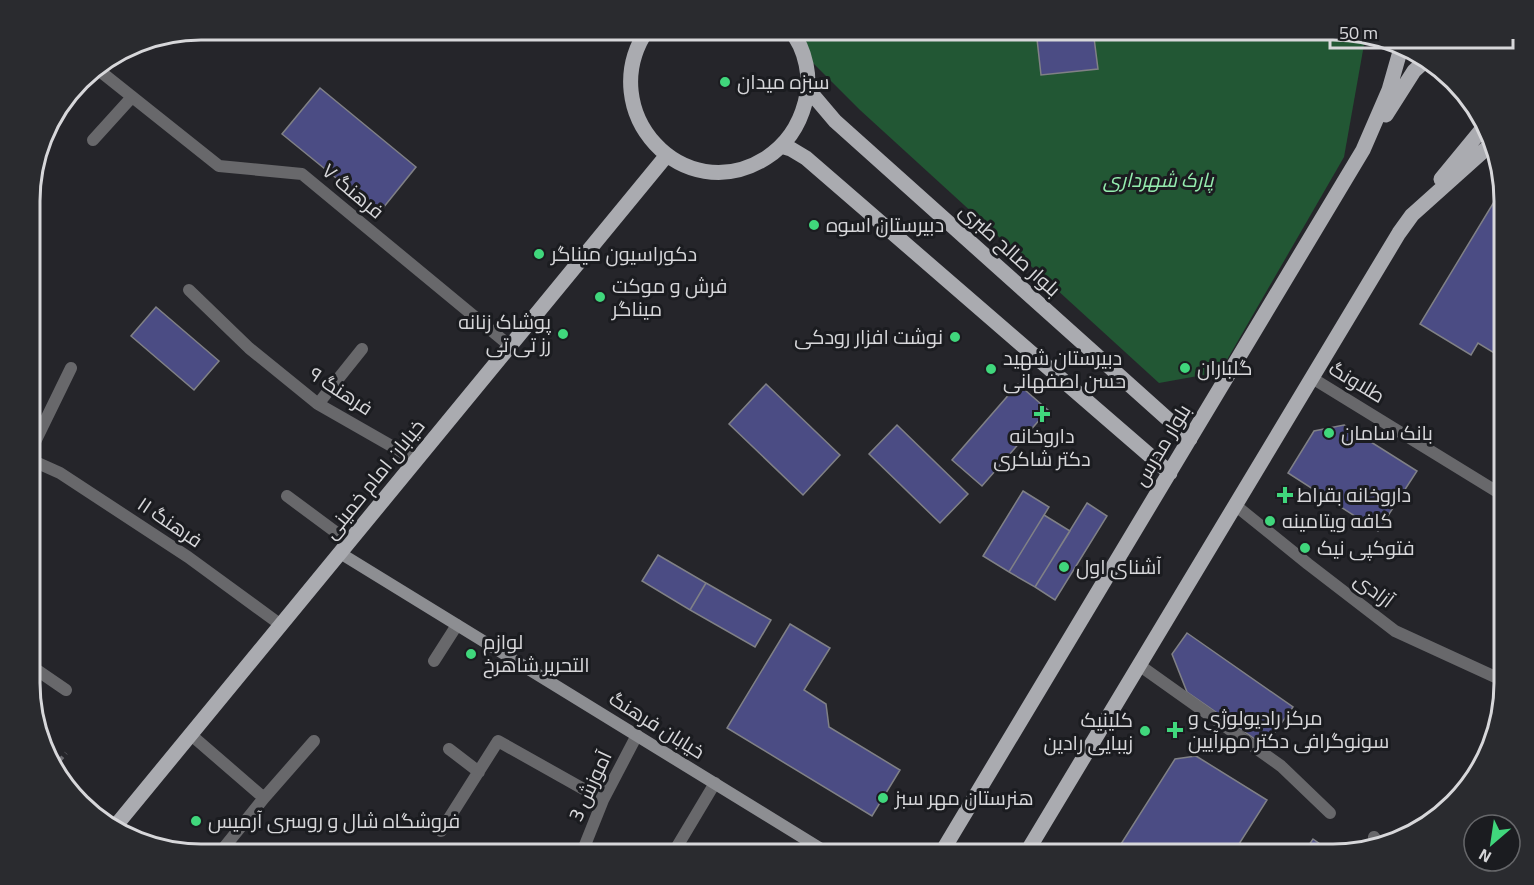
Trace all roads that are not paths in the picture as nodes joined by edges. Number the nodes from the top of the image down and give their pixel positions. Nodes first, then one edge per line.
1 (796, 40) edge
2 (641, 41) edge
3 (1399, 55) edge
4 (1419, 66) edge
5 (103, 74) edge
6 (807, 88) junction
7 (132, 97) junction
8 (1478, 133) edge
9 (93, 140) dead end
10 (781, 146) junction
11 (1363, 150) junction
12 (1485, 150) edge
13 (667, 155) junction
14 (1412, 215) junction
15 (189, 290) dead end
16 (510, 346) junction
17 (362, 349) dead end
18 (71, 368) dead end
19 (1312, 378) junction
20 (318, 404) junction
21 (40, 433) edge
22 (1190, 439) junction
23 (416, 460) junction
24 (40, 464) edge
25 (1170, 473) junction
26 (1493, 489) edge
27 (287, 496) dead end
28 (1235, 506) junction
29 (344, 547) junction
30 (280, 625) junction
31 (457, 625) junction
32 (435, 661) dead end
33 (1139, 665) junction
34 (40, 672) edge
35 (1493, 676) edge
36 (66, 690) dead end
37 (190, 734) junction
38 (637, 735) junction
39 (314, 741) dead end
40 (449, 748) dead end
41 (478, 772) junction
42 (715, 783) junction
43 (264, 798) junction
44 (603, 800) junction
45 (1330, 813) dead end
46 (118, 821) edge
47 (441, 831) dead end
48 (227, 844) edge
49 (585, 844) edge
50 (679, 844) edge
51 (813, 844) edge
52 (947, 844) edge
53 (1033, 844) edge

1 - 6 main road
2 - 13 main road
3 - 11 main road, بلوار مدرس
4 - 11 main road
5 - 7 street, فرهنگ ۷
6 - 10 main road
6 - 22 main road, بلوار صالح طبری
7 - 9 street
7 - 16 street, فرهنگ ۷
8 - 14 main road
10 - 13 main road
10 - 25 main road
11 - 22 main road, بلوار مدرس
12 - 14 main road
13 - 16 main road, خیابان امام خمینی
14 - 19 main road
15 - 20 street, فرهنگ ۹
16 - 23 main road, خیابان امام خمینی
17 - 20 street
18 - 21 street
19 - 26 street, طلاونگ
19 - 28 main road
20 - 23 street, فرهنگ ۹
22 - 25 main road, بلوار مدرس
23 - 29 main road, خیابان امام خمینی
24 - 30 street, فرهنگ ۱۱
25 - 52 main road, بلوار مدرس
27 - 29 street
28 - 33 main road
28 - 35 street, آزادی
29 - 30 main road, خیابان امام خمینی
29 - 31 main road, خیابان فرهنگ
30 - 37 main road, خیابان امام خمینی
31 - 32 street
31 - 38 main road, خیابان فرهنگ
33 - 45 street
33 - 53 main road
34 - 36 street
37 - 43 street
37 - 46 main road, خیابان امام خمینی
38 - 42 main road, خیابان فرهنگ
38 - 44 street, آموزش 3
39 - 43 street
40 - 41 street
41 - 44 street
41 - 47 street
42 - 50 street
42 - 51 main road, خیابان فرهنگ
43 - 48 street
44 - 49 street, آموزش 3

